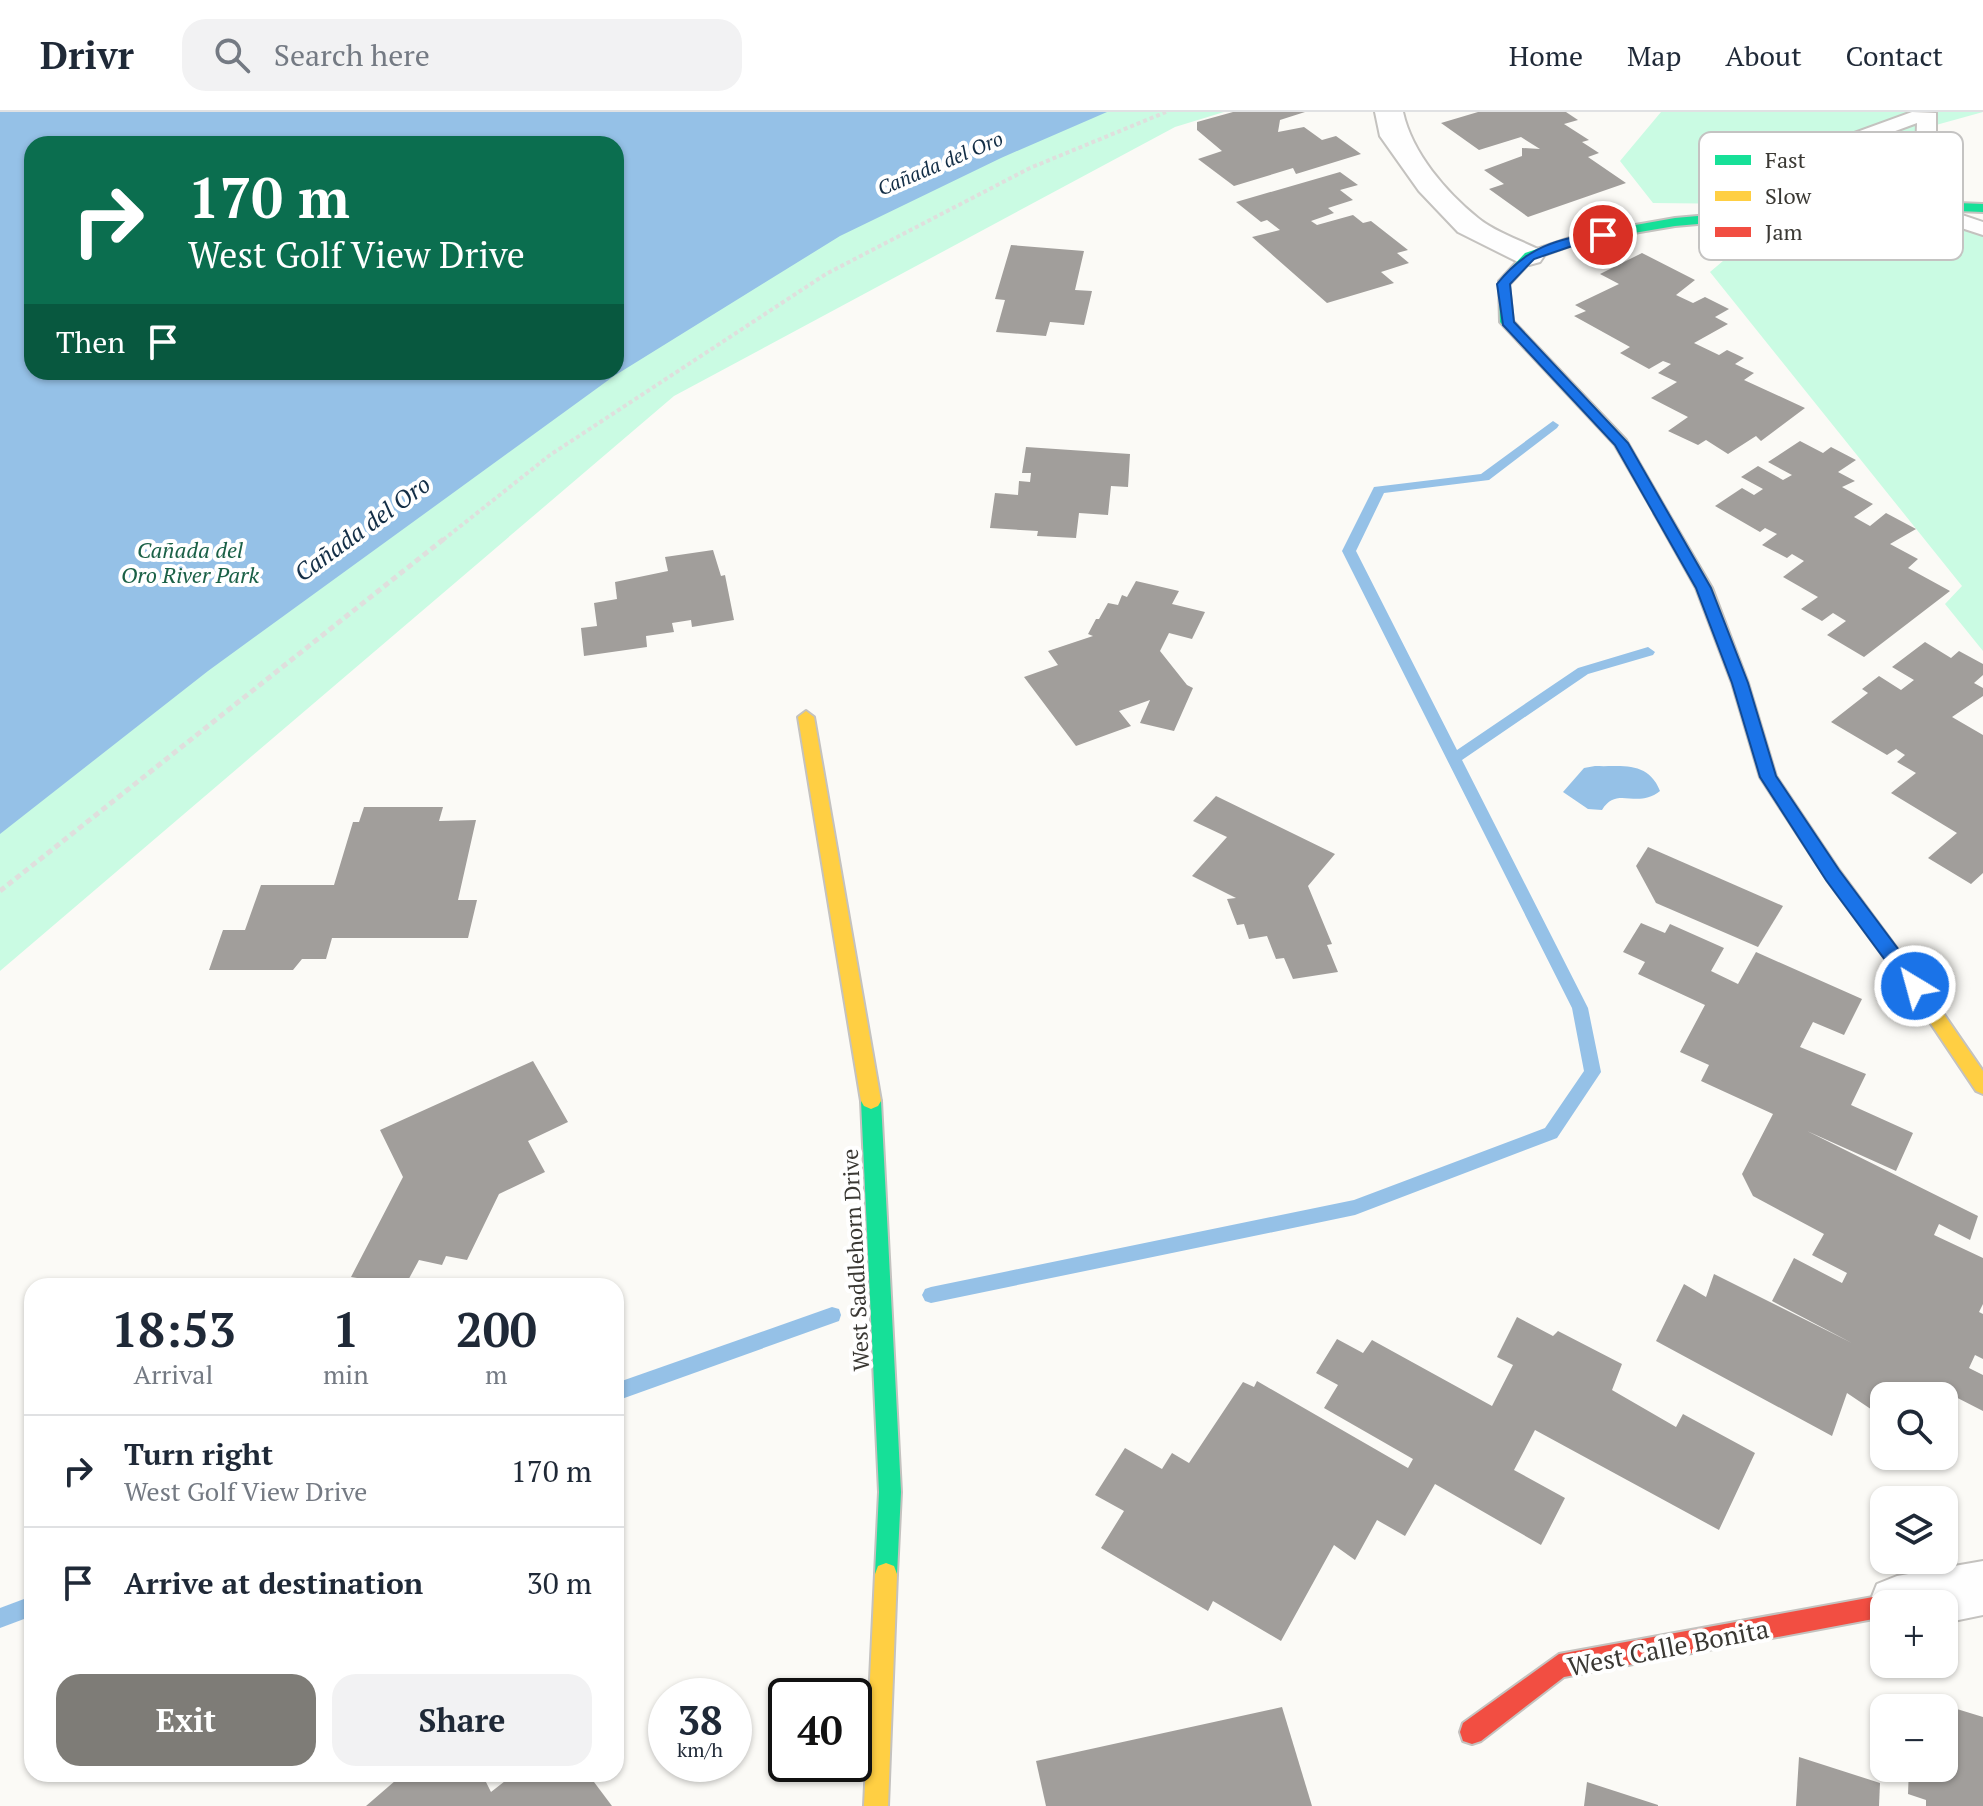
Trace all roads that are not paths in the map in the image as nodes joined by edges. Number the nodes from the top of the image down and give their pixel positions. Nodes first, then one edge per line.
1 (1389, 112) edge
2 (1927, 112) edge
3 (1873, 132) edge
4 (1927, 132) edge
5 (1983, 208) edge
6 (1963, 210) edge
7 (1699, 220) edge
8 (1963, 220) edge
9 (1983, 229) edge
10 (1529, 256) junction
11 (806, 717) dead end
12 (1983, 1086) edge
13 (1983, 1588) edge
14 (1958, 1593) edge
15 (1870, 1609) edge
16 (1472, 1732) dead end
17 (876, 1806) edge

1 - 10 street
2 - 3 lane
2 - 4 lane
5 - 6 street
7 - 10 street
8 - 9 lane
10 - 12 street
11 - 17 street, West Saddlehorn Drive
13 - 14 street
15 - 16 street, West Calle Bonita

